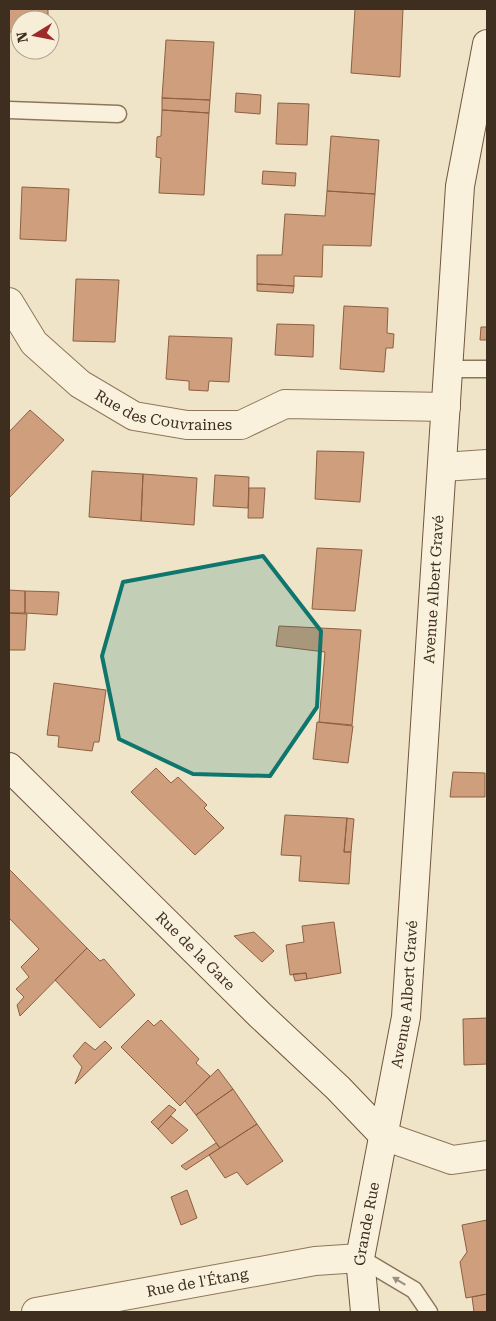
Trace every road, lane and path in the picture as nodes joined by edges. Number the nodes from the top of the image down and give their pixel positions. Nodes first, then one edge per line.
1 (487, 44) edge
2 (9, 110) edge
3 (118, 114) dead end
4 (9, 302) edge
5 (449, 369) junction
6 (487, 369) edge
7 (446, 407) junction
8 (487, 464) edge
9 (443, 467) junction
10 (9, 767) edge
11 (384, 1136) junction
12 (487, 1155) edge
13 (360, 1258) junction
14 (36, 1312) edge
15 (365, 1312) edge
16 (429, 1312) edge

1 - 5 street, Avenue Albert Gravé
2 - 3 lane
4 - 7 street, Rue des Couvraines
5 - 6 lane
5 - 7 street, Avenue Albert Gravé
7 - 9 street, Avenue Albert Gravé
8 - 9 street
9 - 11 street, Avenue Albert Gravé
10 - 11 street, Rue de la Gare
11 - 12 street
11 - 13 street, Grande Rue
13 - 14 street, Rue de l'Étang
13 - 15 street, Grande Rue
16 -> 13 lane

